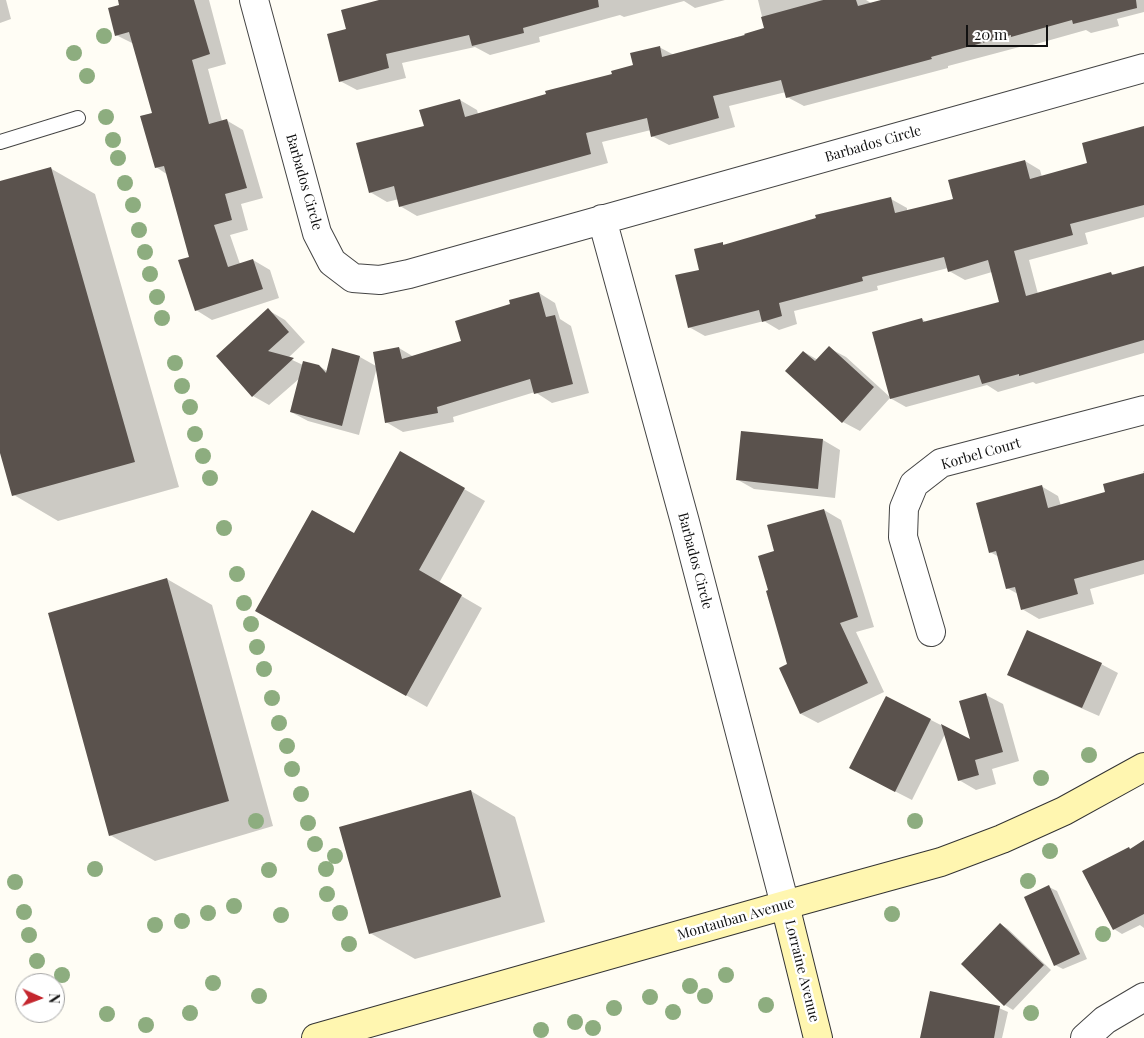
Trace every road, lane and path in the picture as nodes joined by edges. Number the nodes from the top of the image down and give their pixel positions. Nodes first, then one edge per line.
1 (254, 0) edge
2 (1144, 68) edge
3 (78, 118) dead end
4 (0, 142) edge
5 (602, 219) junction
6 (1144, 410) edge
7 (931, 632) dead end
8 (1144, 767) edge
9 (785, 904) junction
10 (1144, 998) edge
11 (316, 1038) edge
12 (818, 1038) edge
13 (1084, 1038) edge

1 - 5 street, Barbados Circle
2 - 5 street, Barbados Circle
3 - 4 lane
5 - 9 street, Barbados Circle
6 - 7 street, Korbel Court
8 - 9 street, Montauban Avenue
9 - 11 street, Montauban Avenue
9 - 12 street, Lorraine Avenue
10 - 13 street

